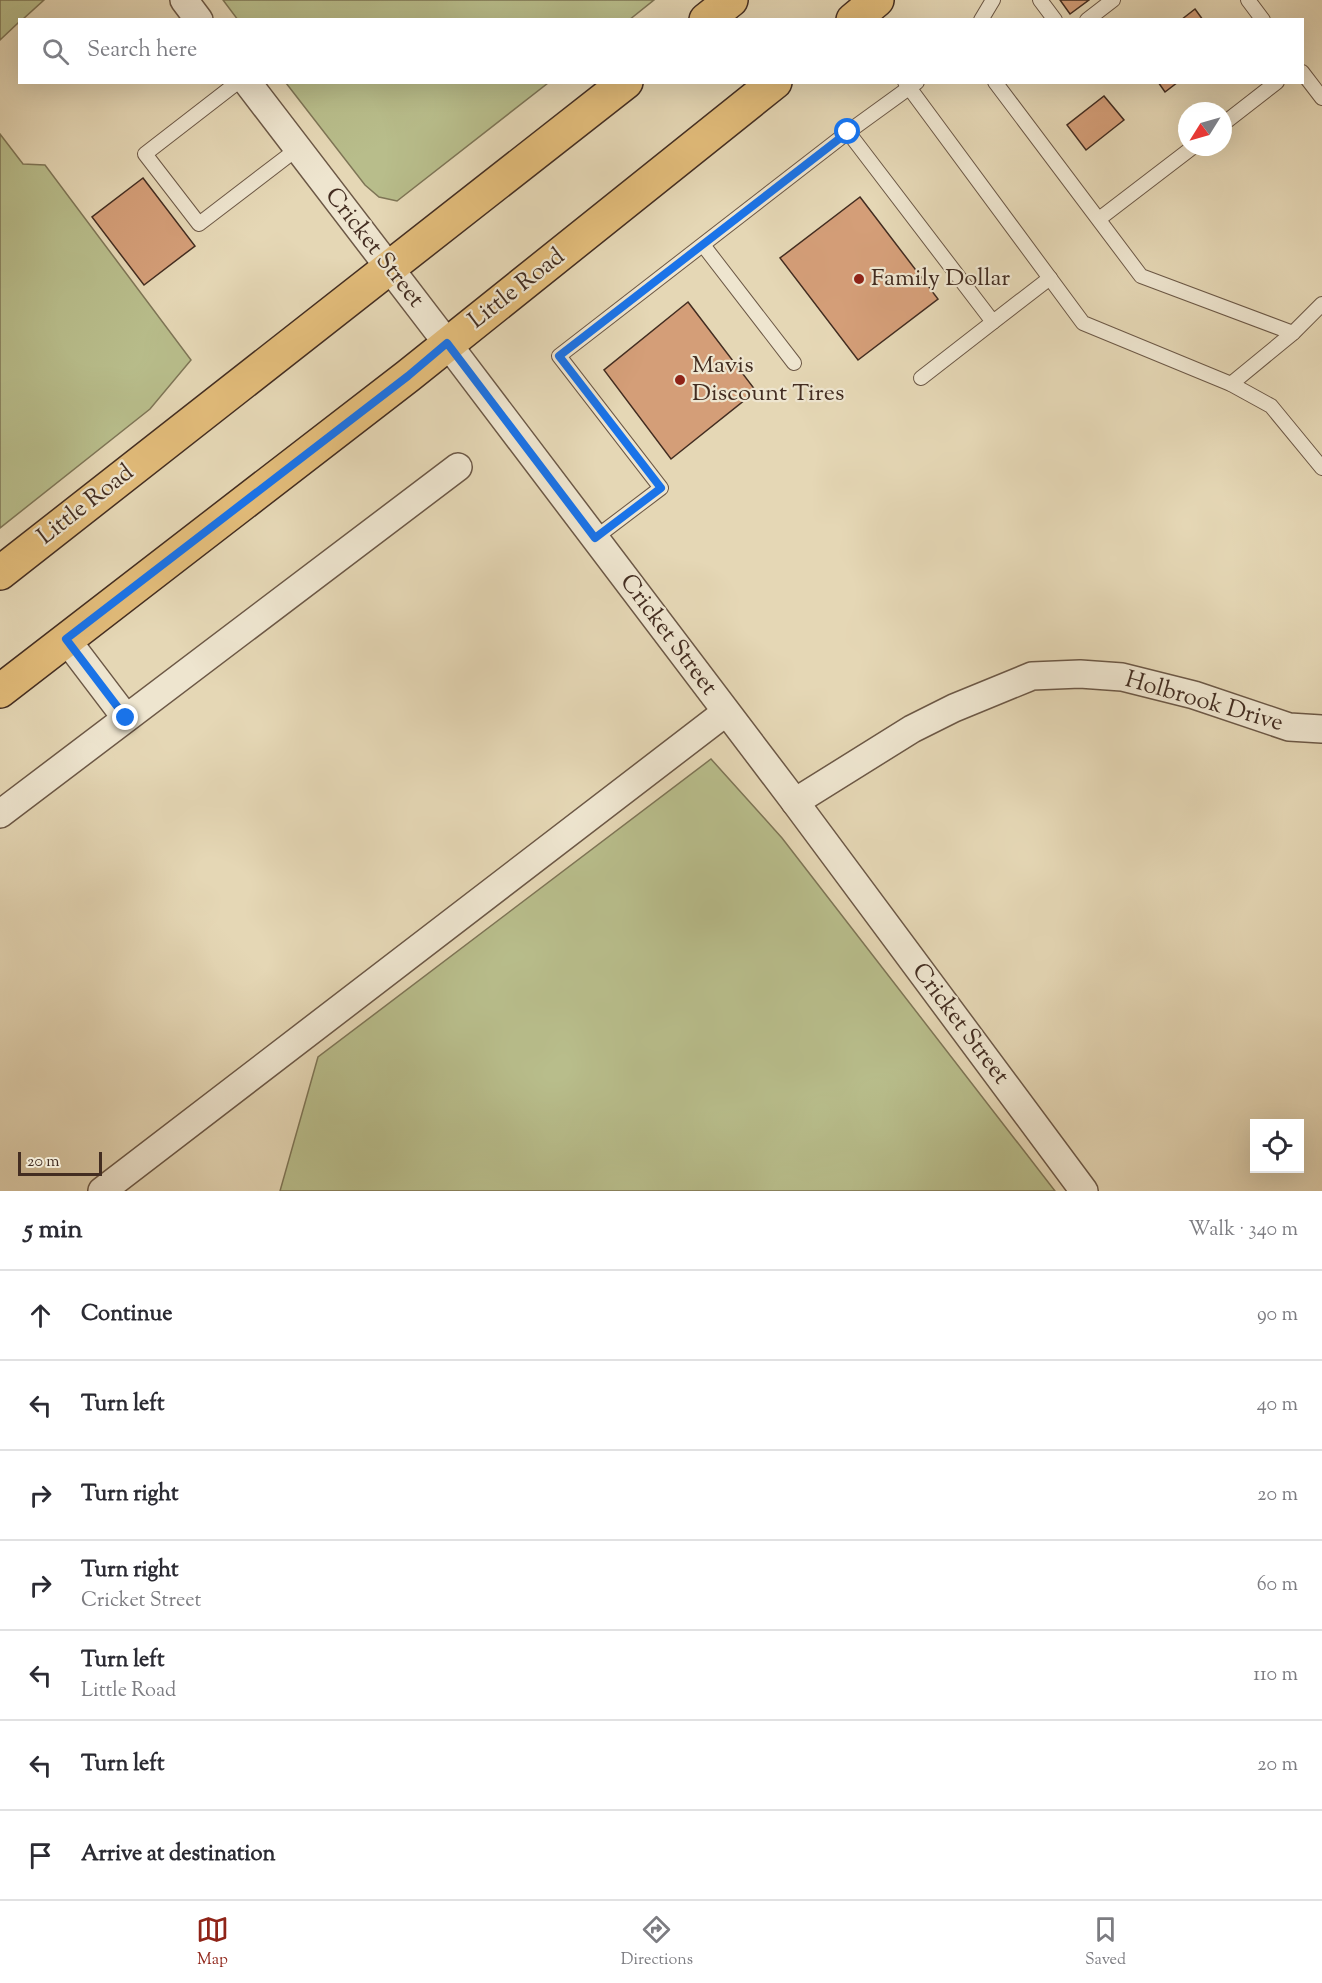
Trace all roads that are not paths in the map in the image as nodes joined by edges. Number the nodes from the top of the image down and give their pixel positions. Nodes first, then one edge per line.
1 (184, 0) edge
2 (731, 0) edge
3 (993, 0) edge
4 (1040, 0) edge
5 (1113, 0) edge
6 (1248, 0) edge
7 (198, 18) edge
8 (708, 18) edge
9 (982, 18) edge
10 (1054, 18) edge
11 (1090, 18) edge
12 (1262, 18) edge
13 (1304, 75) edge
14 (235, 84) edge
15 (248, 84) edge
16 (623, 84) edge
17 (773, 84) edge
18 (997, 84) edge
19 (1274, 84) edge
20 (910, 85) edge
21 (1322, 98) edge
22 (1232, 117) edge
23 (848, 132) junction
24 (297, 149) junction
25 (1181, 156) edge
26 (1099, 219) junction
27 (703, 244) junction
28 (388, 268) junction
29 (1050, 278) junction
30 (1322, 304) edge
31 (993, 322) junction
32 (1293, 333) junction
33 (447, 343) junction
34 (794, 363) dead end
35 (921, 378) dead end
36 (1231, 384) junction
37 (458, 467) dead end
38 (1322, 468) edge
39 (595, 538) junction
40 (0, 573) edge
41 (66, 639) junction
42 (0, 690) edge
43 (726, 712) junction
44 (126, 718) junction
45 (1322, 729) edge
46 (795, 802) junction
47 (0, 814) edge
48 (102, 1191) edge
49 (1084, 1191) edge

1 - 7 street
2 - 8 main road
3 - 9 lane
4 - 10 lane
5 - 11 lane
6 - 12 lane
13 - 21 lane
14 - 24 lane
15 - 24 street, Cricket Street
16 - 28 main road, Little Road
17 - 33 main road, Little Road
18 - 26 lane
19 - 22 lane
20 - 23 lane
20 - 29 lane
23 - 27 lane
23 - 31 lane
24 - 28 street, Cricket Street
25 - 26 lane
26 - 32 lane
27 - 34 lane
27 - 39 lane
28 - 33 street, Cricket Street
28 - 40 main road, Little Road
29 - 31 lane
29 - 36 lane
30 - 32 lane
31 - 35 lane
32 - 36 lane
33 - 39 street, Cricket Street
33 - 41 main road, Little Road
36 - 38 lane
37 - 44 street
39 - 43 street, Cricket Street
41 - 42 main road, Little Road
41 - 44 street
43 - 46 street, Cricket Street
43 - 48 street
44 - 47 street
45 - 46 street, Holbrook Drive
46 - 49 street, Cricket Street

